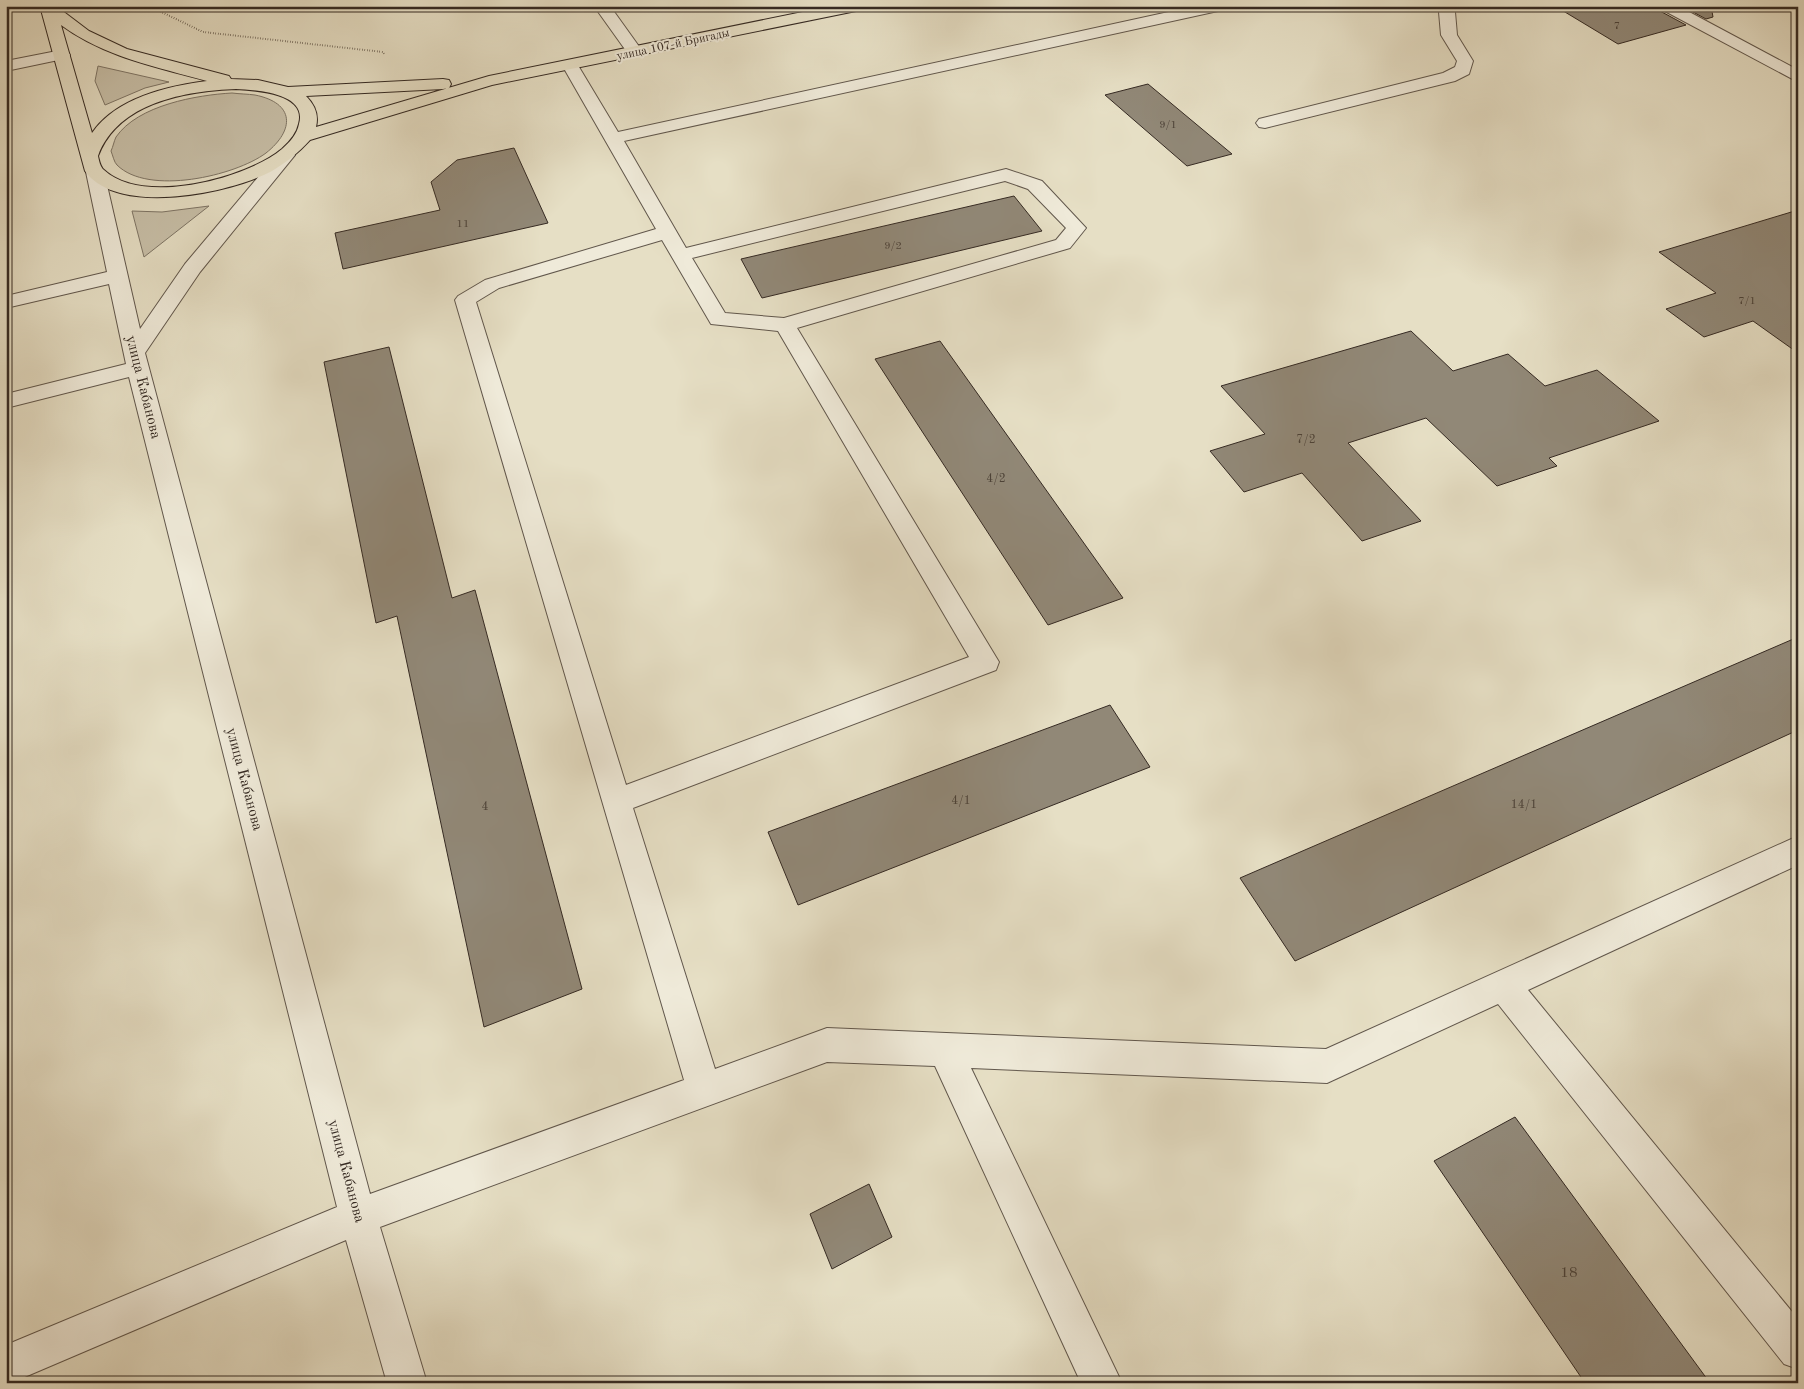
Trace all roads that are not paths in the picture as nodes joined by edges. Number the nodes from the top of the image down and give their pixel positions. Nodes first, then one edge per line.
1 (602, 6) edge
2 (856, 6) edge
3 (1218, 6) edge
4 (1444, 6) edge
5 (1666, 6) edge
6 (48, 7) edge
7 (635, 52) junction
8 (62, 55) junction
9 (570, 65) junction
10 (6, 66) edge
11 (1798, 77) edge
12 (490, 81) junction
13 (234, 84) junction
14 (288, 92) junction
15 (1265, 122) dead end
16 (304, 136) junction
17 (613, 138) junction
18 (286, 155) junction
19 (92, 164) junction
20 (666, 232) junction
21 (680, 255) junction
22 (116, 276) junction
23 (6, 302) edge
24 (785, 325) junction
25 (136, 360) junction
26 (6, 401) edge
27 (617, 802) junction
28 (1798, 850) edge
29 (1504, 985) junction
30 (945, 1050) junction
31 (704, 1090) junction
32 (358, 1217) junction
33 (1798, 1350) edge
34 (6, 1365) edge
35 (407, 1383) edge
36 (1102, 1383) edge

1 - 7 street
2 - 7 main road, улица 107-й Бригады
3 - 17 street
4 - 15 street
5 - 11 street
6 - 8 main road, улица Кабанова
6 - 13 main road
7 - 9 main road, улица 107-й Бригады
8 - 10 street
8 - 19 main road, улица Кабанова
9 - 12 main road, улица 107-й Бригады
9 - 17 street
12 - 14 main road
12 - 16 main road
13 - 14 main road
13 - 19 main road
14 - 16 main road
16 - 18 main road
17 - 20 street
18 - 19 main road
18 - 25 street
19 - 22 street, улица Кабанова
20 - 21 street
20 - 27 street
21 - 24 street
21 - 24 street
22 - 23 street
22 - 25 street, улица Кабанова
24 - 27 street
25 - 26 street
25 - 32 street, улица Кабанова
27 - 31 street
28 - 29 street
29 - 30 street
29 - 33 street
30 - 31 street
30 - 36 street
31 - 32 street
32 - 34 street
32 - 35 street, улица Кабанова

